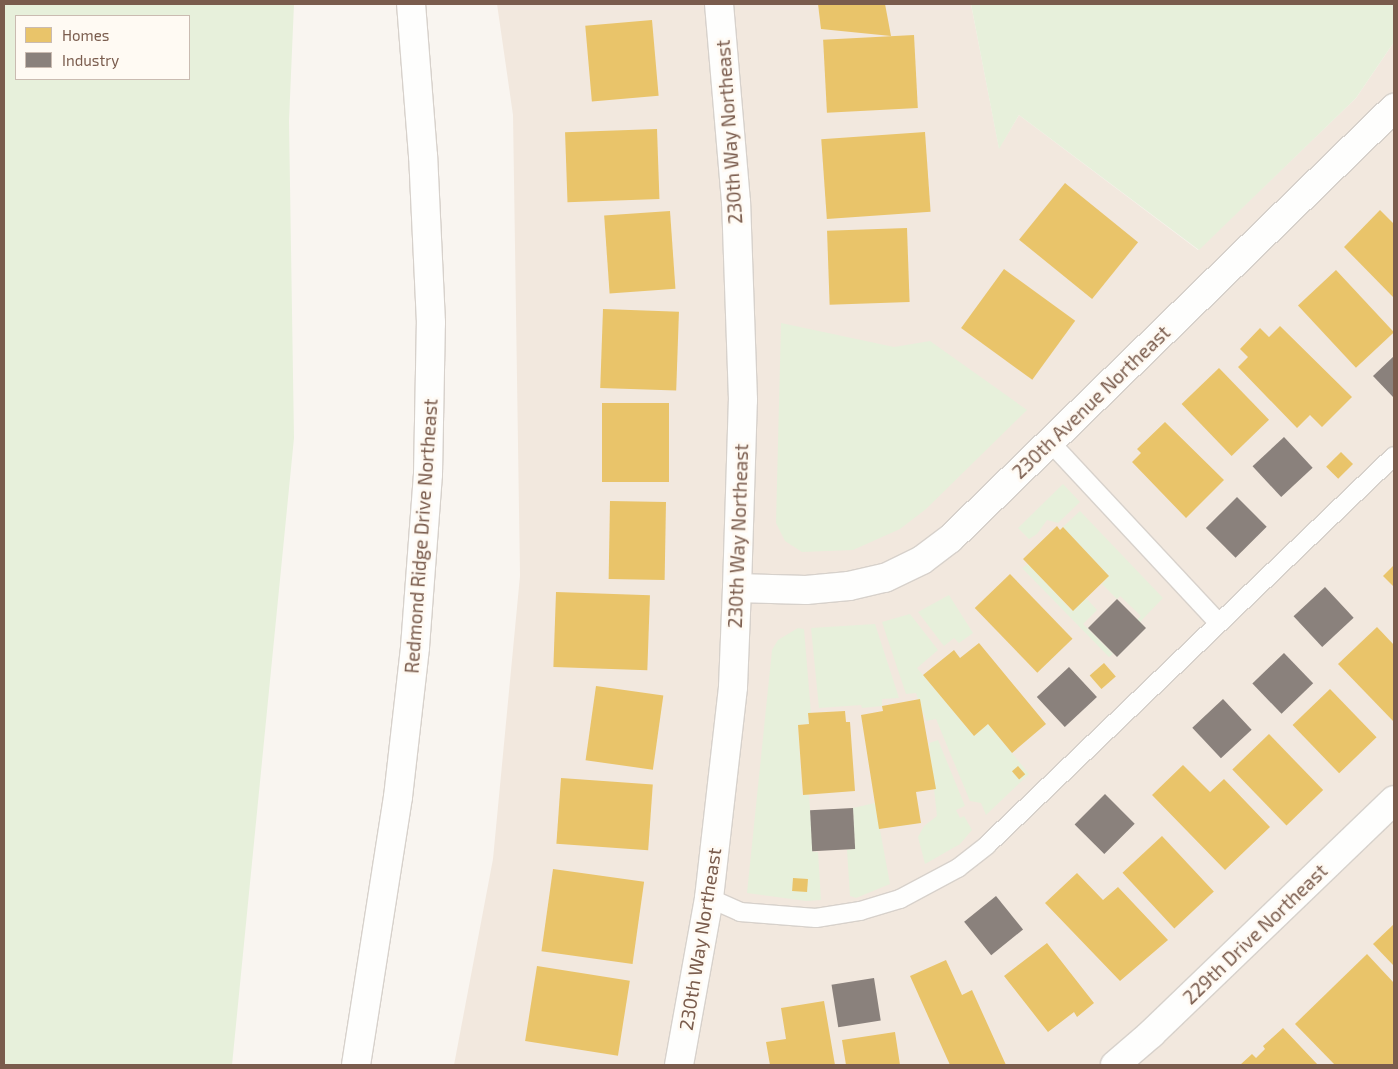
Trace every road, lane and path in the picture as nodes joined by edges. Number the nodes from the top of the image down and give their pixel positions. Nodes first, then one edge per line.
1 (411, 4) edge
2 (719, 4) edge
3 (1394, 108) edge
4 (1050, 442) junction
5 (1394, 456) edge
6 (738, 588) junction
7 (1218, 622) junction
8 (1394, 800) edge
9 (709, 898) junction
10 (356, 1065) edge
11 (679, 1065) edge
12 (1114, 1065) edge

1 - 10 street, Redmond Ridge Drive Northeast
2 - 6 street, 230th Way Northeast
3 - 4 street, 230th Avenue Northeast
4 - 6 street, 230th Avenue Northeast
4 - 7 lane
5 - 7 lane
6 - 9 street, 230th Way Northeast
7 - 9 lane
8 - 12 street, 229th Drive Northeast
9 - 11 street, 230th Way Northeast

